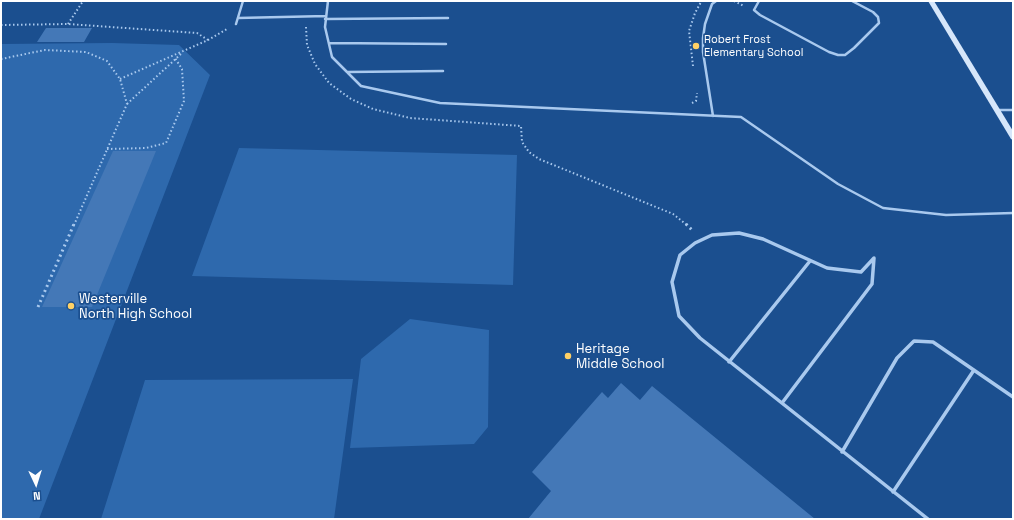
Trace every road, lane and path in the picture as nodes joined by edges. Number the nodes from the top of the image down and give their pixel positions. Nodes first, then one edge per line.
1 (83, 1) edge
2 (243, 1) edge
3 (328, 1) edge
4 (701, 1) edge
5 (716, 1) edge
6 (759, 1) edge
7 (852, 1) edge
8 (932, 1) edge
9 (326, 17) junction
10 (238, 18) junction
11 (448, 18) dead end
12 (68, 24) junction
13 (236, 24) joint
14 (1, 25) edge
15 (305, 30) dead end
16 (208, 40) junction
17 (329, 43) junction
18 (446, 44) dead end
19 (183, 51) junction
20 (175, 58) junction
21 (1, 59) edge
22 (693, 68) dead end
23 (443, 71) dead end
24 (347, 72) junction
25 (120, 79) junction
26 (696, 90) dead end
27 (687, 103) dead end
28 (127, 104) junction
29 (996, 110) junction
30 (1013, 110) edge
31 (713, 116) junction
32 (1013, 137) edge
33 (107, 149) junction
34 (1013, 213) edge
35 (692, 230) dead end
36 (810, 261) junction
37 (38, 307) dead end
38 (729, 362) junction
39 (974, 370) junction
40 (1013, 397) edge
41 (782, 404) junction
42 (842, 452) junction
43 (893, 492) junction
44 (928, 519) edge

1 - 12 path
2 - 10 lane
3 - 9 lane
4 - 22 path
5 - 31 lane
6 - 7 lane
8 - 29 main road
9 - 10 lane
9 - 11 lane
9 - 17 lane
10 - 13 lane
12 - 14 path
12 - 16 path
13 - 16 path
15 - 35 path
16 - 19 path
17 - 18 lane
17 - 24 lane
19 - 20 path
19 - 25 path
20 - 28 path
20 - 33 path
21 - 25 path
23 - 24 lane
24 - 31 lane
25 - 28 path
26 - 27 path
28 - 33 path
29 - 30 lane
29 - 32 main road
31 - 34 lane
33 - 37 path
36 - 38 lane
36 - 38 lane
36 - 41 lane
38 - 41 lane
39 - 40 lane
39 - 42 lane
39 - 43 lane
41 - 42 lane
42 - 43 lane
43 - 44 lane

